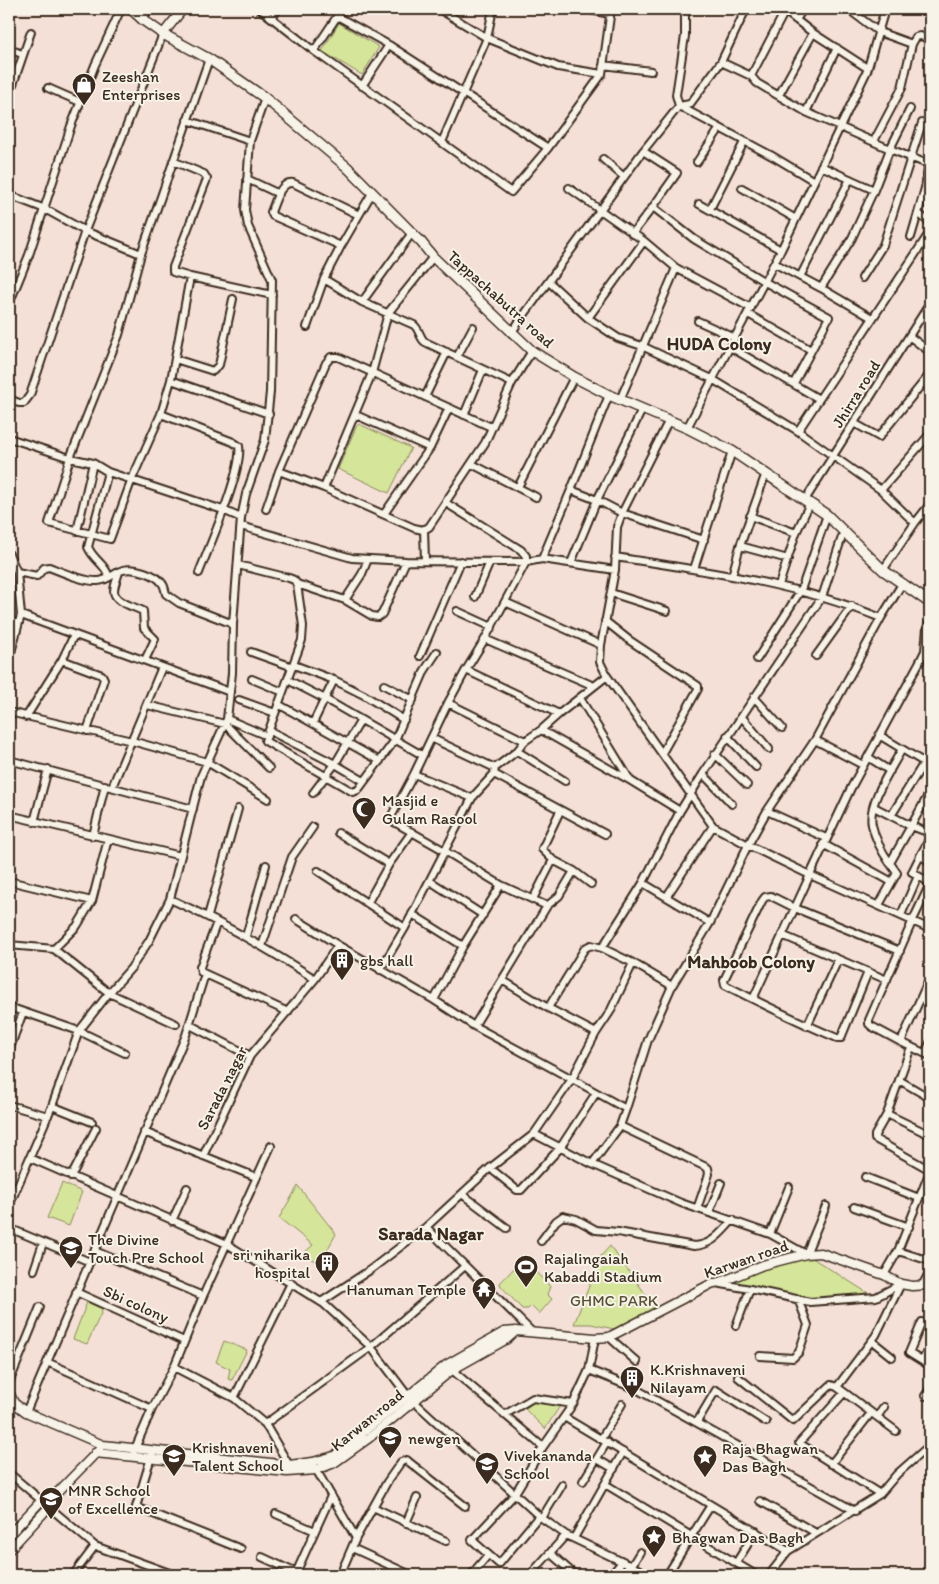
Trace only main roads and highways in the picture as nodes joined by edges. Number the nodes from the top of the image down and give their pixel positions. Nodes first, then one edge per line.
1 (131, 9) edge
2 (930, 603) edge

1 - 2 main road, Tappachabutra road

